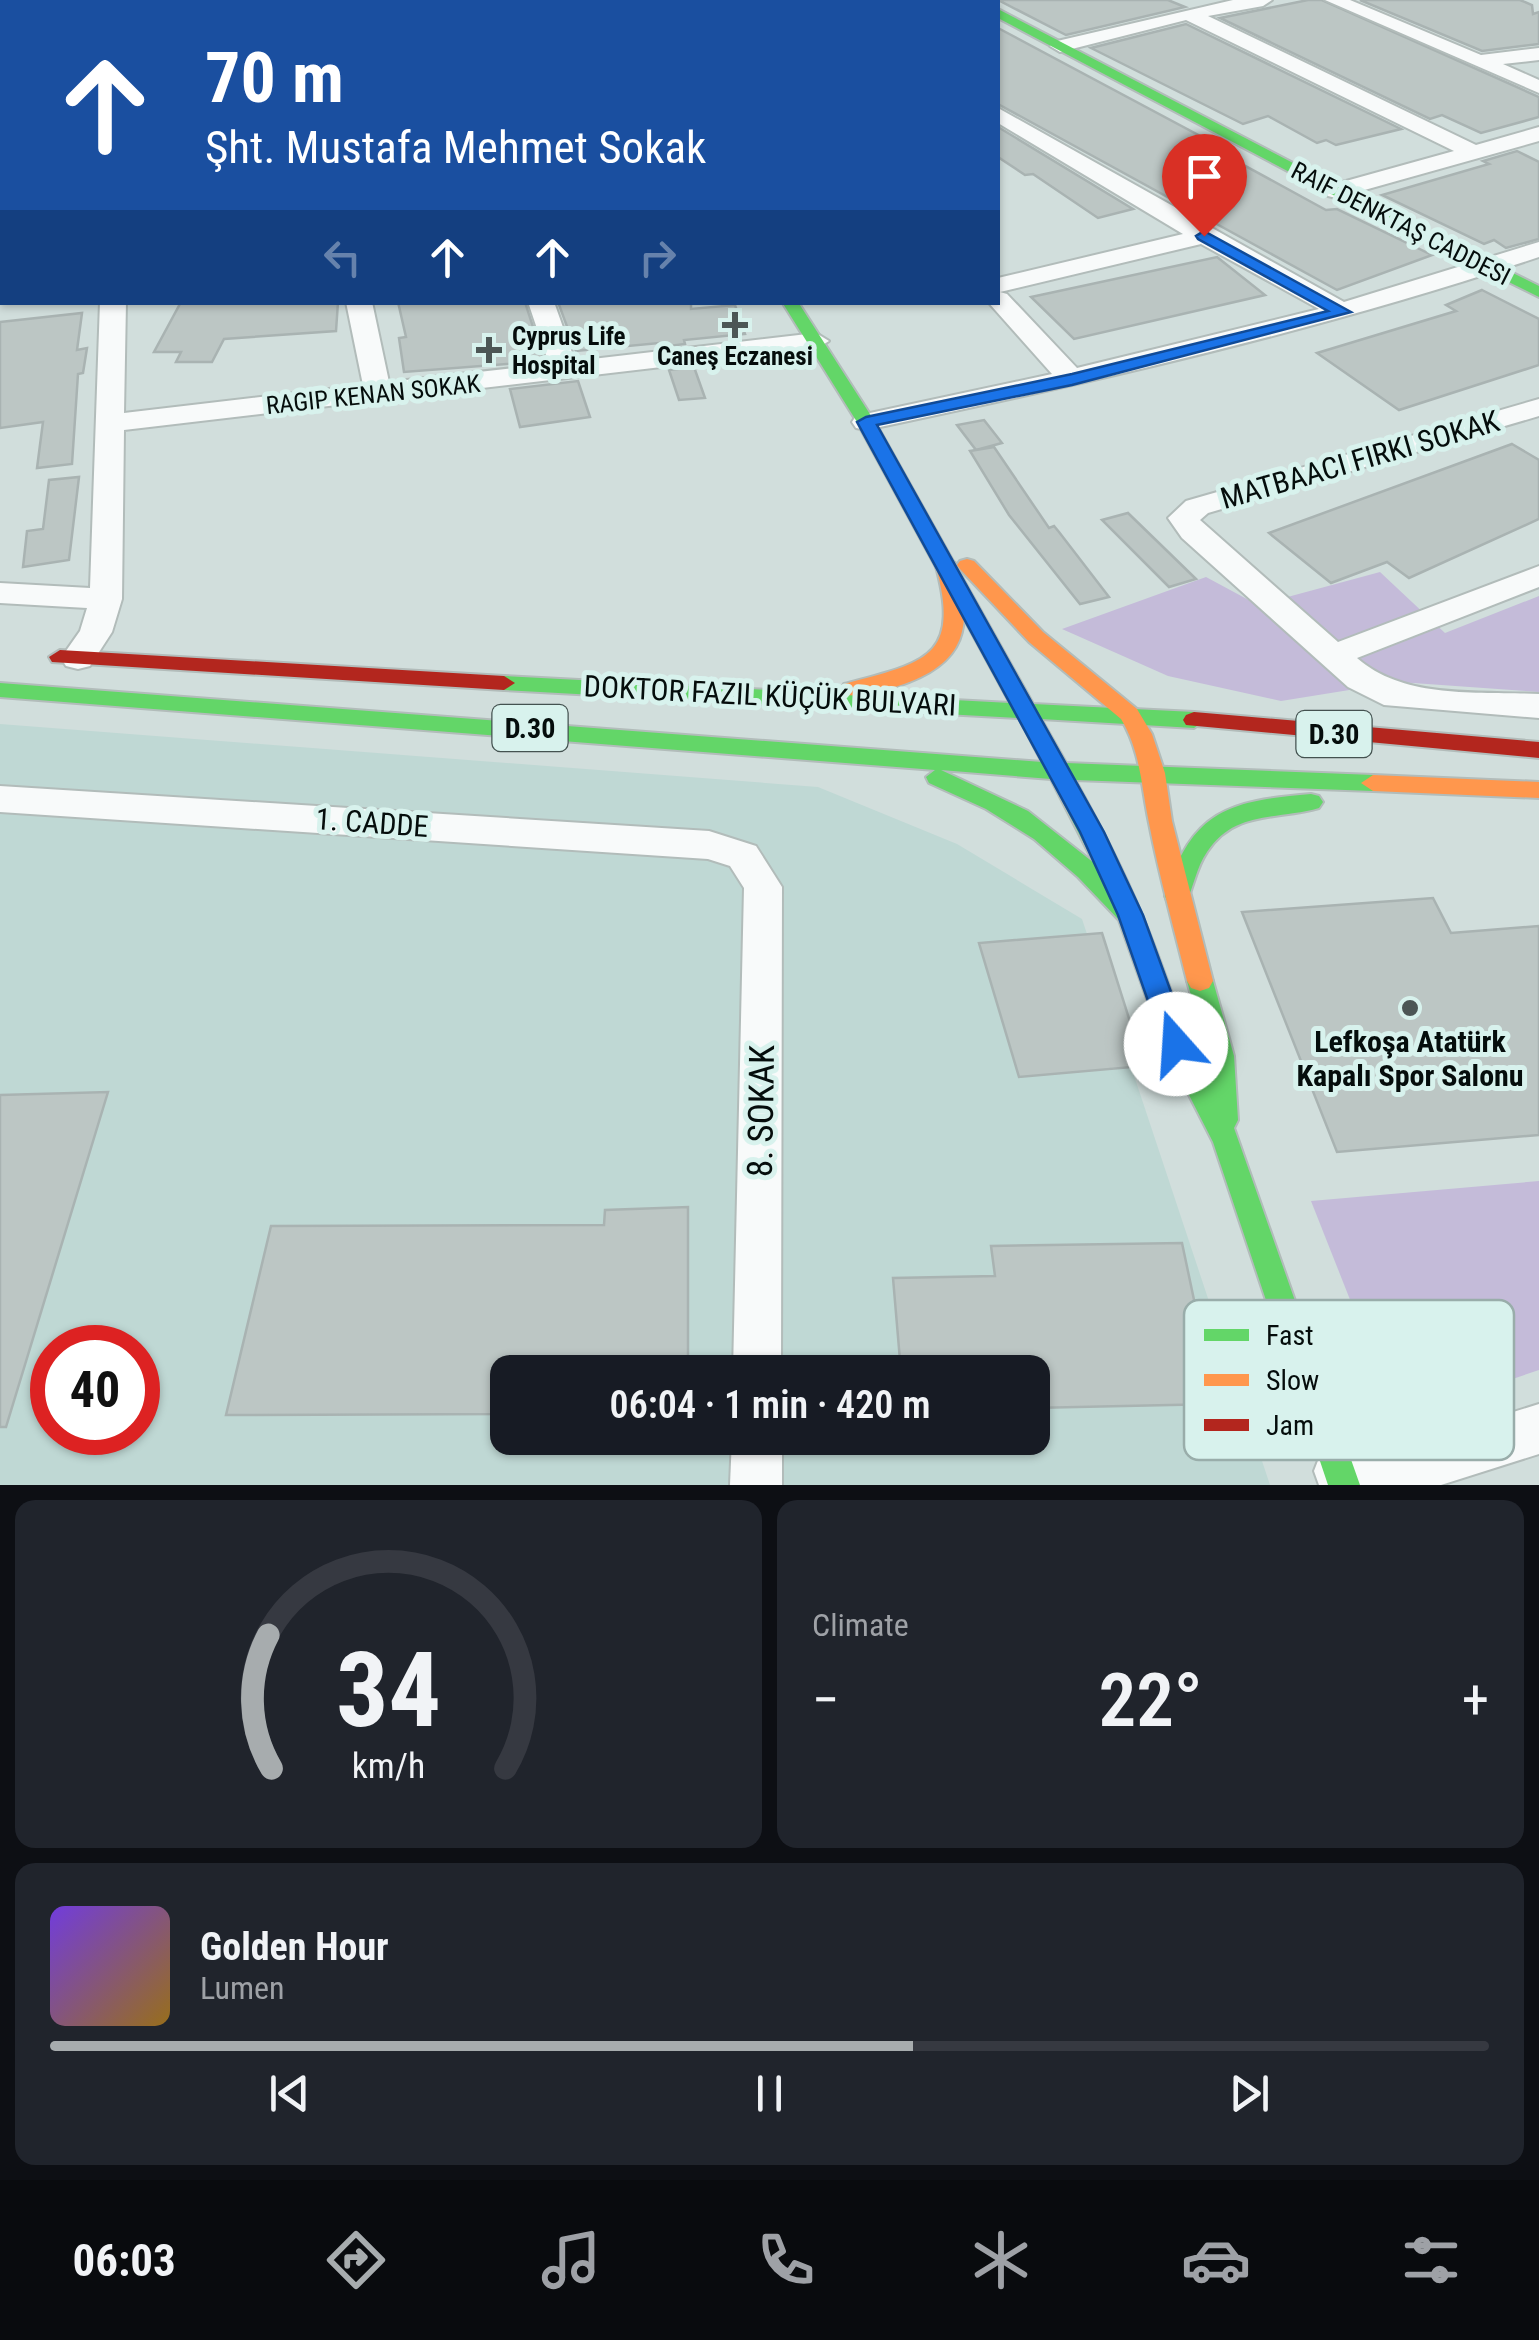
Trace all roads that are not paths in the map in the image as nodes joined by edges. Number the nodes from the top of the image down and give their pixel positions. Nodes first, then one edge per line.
1 (1263, 0) edge
2 (1334, 0) edge
3 (1000, 14) edge
4 (1188, 14) junction
5 (1060, 46) junction
6 (1539, 54) edge
7 (1479, 61) junction
8 (1539, 87) edge
9 (1000, 115) edge
10 (1539, 134) edge
11 (1472, 150) junction
12 (1336, 191) junction
13 (1204, 236) junction
14 (1539, 249) edge
15 (1488, 267) junction
16 (1000, 285) edge
17 (1539, 292) edge
18 (1000, 301) edge
19 (113, 305) edge
20 (361, 305) edge
21 (542, 305) edge
22 (792, 305) edge
23 (1342, 312) junction
24 (816, 342) junction
25 (565, 372) junction
26 (1072, 379) junction
27 (378, 394) junction
28 (1526, 412) edge
29 (866, 422) junction
30 (109, 423) junction
31 (1539, 432) edge
32 (909, 502) junction
33 (945, 563) junction
34 (1539, 576) edge
35 (0, 593) edge
36 (106, 599) junction
37 (39, 656) dead end
38 (1332, 656) junction
39 (78, 658) junction
40 (0, 690) edge
41 (769, 698) junction
42 (1539, 706) edge
43 (1027, 709) junction
44 (1129, 714) junction
45 (1539, 750) edge
46 (877, 756) junction
47 (1059, 771) junction
48 (1154, 773) junction
49 (1539, 790) edge
50 (0, 799) edge
51 (743, 856) joint
52 (1176, 896) junction
53 (1130, 915) junction
54 (1226, 1140) junction
55 (1280, 1300) edge
56 (758, 1355) edge
57 (1539, 1429) edge
58 (1514, 1437) edge
59 (756, 1455) edge
60 (1439, 1460) edge
61 (1341, 1478) edge
62 (756, 1485) edge

1 - 4 street
2 - 7 street
3 - 5 main road, RAIF DENKTAŞ CADDESI
4 - 5 street
4 - 11 street
5 - 12 main road, RAIF DENKTAŞ CADDESI
6 - 7 street
7 - 8 street
9 - 13 street
10 - 11 street
11 - 12 street
12 - 15 main road, RAIF DENKTAŞ CADDESI
13 - 16 street
13 - 23 street
14 - 15 street
15 - 17 main road, RAIF DENKTAŞ CADDESI
15 - 23 street
18 - 26 street
19 - 30 street
20 - 27 street
21 - 25 street
22 - 24 main road
23 - 26 street
24 - 25 street
24 - 29 main road
25 - 27 street
26 - 29 street
27 - 30 street
28 - 31 street
28 - 38 street
29 - 32 main road
30 - 36 street
32 - 33 main road
32 - 44 main road
33 - 41 main road
33 - 43 main road
34 - 38 street
35 - 36 street
36 - 39 street
37 - 39 main road, D.30
38 - 42 street
39 - 41 main road, D.30
40 - 46 main road, D.30
41 - 43 main road, D.30
43 - 44 main road, D.30
43 - 47 main road
44 - 45 main road, D.30
44 - 48 main road
46 - 47 main road, D.30
46 - 53 main road
47 - 48 main road, D.30
47 - 53 main road
48 - 49 main road, D.30
48 - 52 main road
49 - 52 main road
50 - 51 street, 1. CADDE
51 - 56 street, 8. SOKAK
52 - 54 main road
53 - 54 main road
54 - 55 main road
57 - 58 street
59 - 62 street
60 - 61 street

